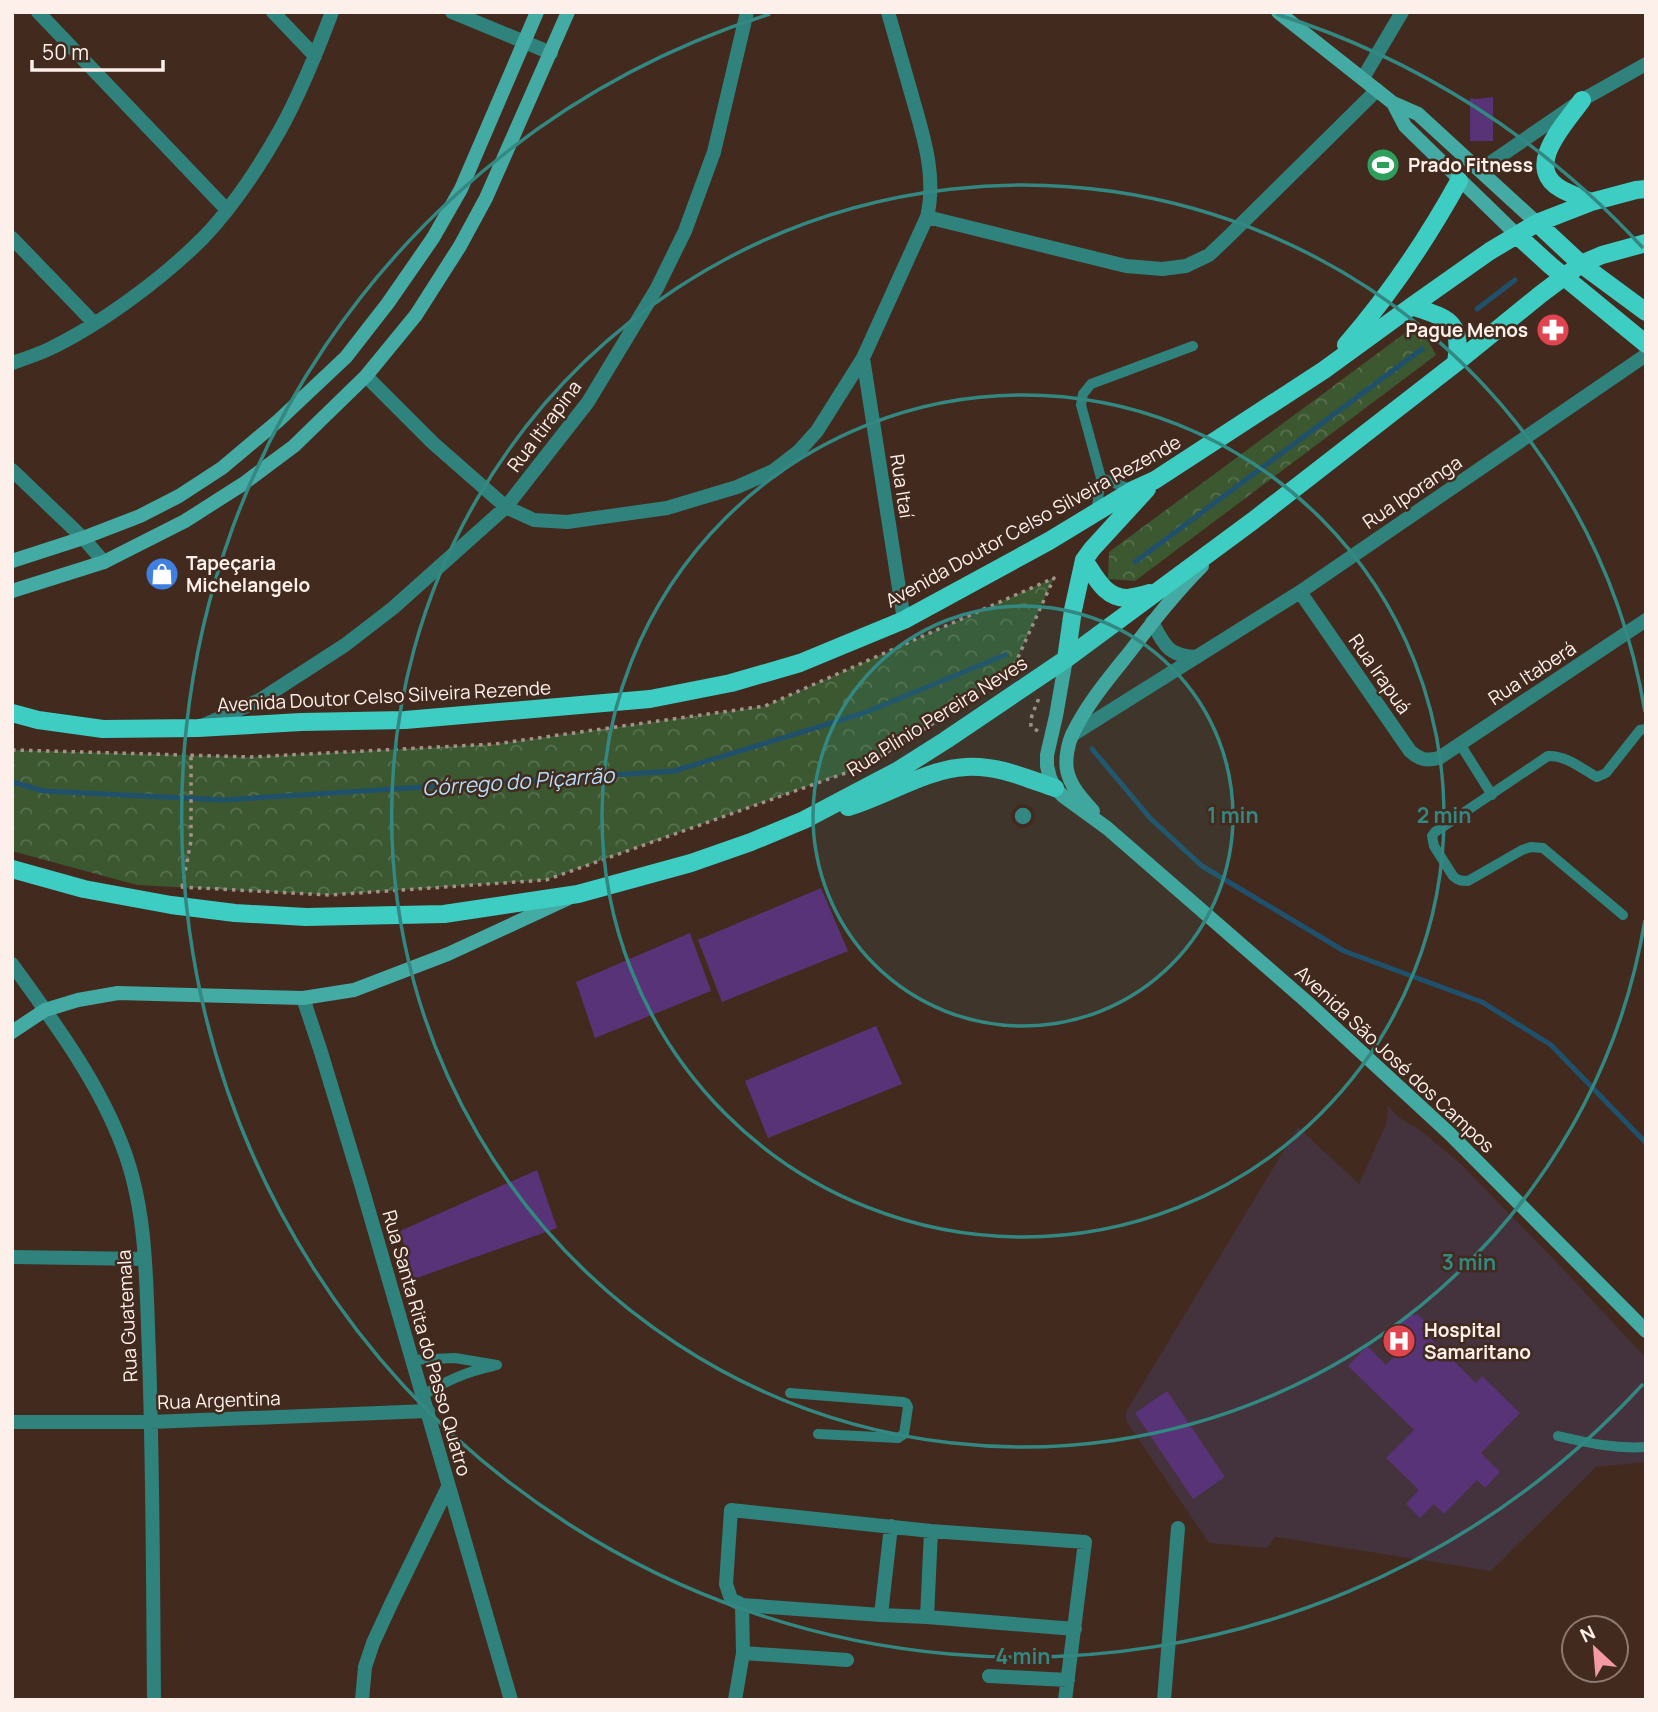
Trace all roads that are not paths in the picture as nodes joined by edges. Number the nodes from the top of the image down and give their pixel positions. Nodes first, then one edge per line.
1 (38, 12) edge
2 (273, 12) edge
3 (332, 12) edge
4 (452, 12) edge
5 (537, 12) edge
6 (568, 12) edge
7 (747, 12) edge
8 (888, 12) edge
9 (1278, 12) edge
10 (1402, 12) edge
11 (524, 42) junction
12 (551, 53) junction
13 (315, 56) junction
14 (1646, 64) edge
15 (1363, 78) junction
16 (1377, 90) junction
17 (1582, 100) junction
18 (1393, 103) junction
19 (1480, 170) junction
20 (1460, 181) junction
21 (1646, 189) edge
22 (1591, 202) junction
23 (227, 210) junction
24 (927, 217) junction
25 (1537, 223) junction
26 (1517, 235) junction
27 (12, 238) edge
28 (1646, 243) edge
29 (1581, 264) junction
30 (1566, 277) junction
31 (1412, 306) junction
32 (1646, 312) edge
33 (94, 323) junction
34 (1646, 344) edge
35 (1194, 346) dead end
36 (1646, 355) edge
37 (863, 358) junction
38 (1456, 362) junction
39 (12, 363) edge
40 (1324, 370) junction
41 (366, 376) junction
42 (12, 470) edge
43 (1101, 478) junction
44 (1155, 480) junction
45 (1133, 490) junction
46 (506, 507) junction
47 (1096, 513) junction
48 (1232, 536) junction
49 (83, 538) junction
50 (1084, 560) junction
51 (12, 561) edge
52 (104, 562) junction
53 (12, 591) edge
54 (1157, 592) junction
55 (1300, 592) junction
56 (904, 620) junction
57 (1646, 620) edge
58 (1152, 622) junction
59 (1197, 657) junction
60 (1066, 659) junction
61 (12, 713) edge
62 (198, 728) junction
63 (1646, 729) edge
64 (1072, 735) junction
65 (1460, 744) junction
66 (1439, 758) joint
67 (1055, 788) junction
68 (1492, 795) junction
69 (804, 820) junction
70 (1107, 828) junction
71 (12, 869) edge
72 (578, 894) junction
73 (1623, 915) dead end
74 (12, 964) edge
75 (303, 999) junction
76 (45, 1010) junction
77 (12, 1032) edge
78 (12, 1257) edge
79 (145, 1258) junction
80 (1646, 1331) edge
81 (411, 1360) junction
82 (790, 1393) dead end
83 (422, 1396) junction
84 (428, 1411) junction
85 (12, 1422) edge
86 (151, 1422) junction
87 (818, 1434) dead end
88 (1558, 1436) dead end
89 (1646, 1447) edge
90 (448, 1487) junction
91 (891, 1526) junction
92 (1178, 1528) dead end
93 (931, 1531) junction
94 (742, 1605) junction
95 (881, 1615) junction
96 (927, 1617) junction
97 (1075, 1629) junction
98 (743, 1653) junction
99 (846, 1660) dead end
100 (989, 1676) dead end
101 (1068, 1681) junction
102 (155, 1700) edge
103 (362, 1700) edge
104 (511, 1700) edge
105 (735, 1700) edge
106 (1065, 1700) edge
107 (1164, 1700) edge

1 - 23 street
2 - 13 street
3 - 13 street
4 - 11 street
5 - 11 main road
6 - 12 main road
7 - 46 street, Rua Itirapina
8 - 24 street
9 - 15 main road
10 - 15 street
11 - 12 street
11 - 49 main road
12 - 41 main road
13 - 23 street
14 - 17 street
15 - 16 main road
16 - 18 main road
16 - 24 street
17 - 19 street
17 - 22 main road
18 - 19 main road
18 - 20 main road
19 - 25 main road
20 - 26 main road
20 - 40 main road
21 - 22 main road, Avenida Doutor Celso Silveira Rezende
22 - 25 main road, Avenida Doutor Celso Silveira Rezende
23 - 33 street
24 - 37 street
25 - 26 main road, Avenida Doutor Celso Silveira Rezende
25 - 29 main road
26 - 30 main road
26 - 31 main road, Avenida Doutor Celso Silveira Rezende
27 - 33 street
28 - 29 main road
29 - 30 main road, Rua Plínio Pereira Neves
29 - 32 main road
30 - 34 main road
30 - 38 main road, Rua Plínio Pereira Neves
31 - 38 main road
31 - 40 main road, Avenida Doutor Celso Silveira Rezende
33 - 39 street
35 - 43 lane
36 - 55 street, Rua Iporanga
37 - 46 street
37 - 56 street, Rua Itaí
38 - 48 main road, Rua Plínio Pereira Neves
40 - 44 main road, Avenida Doutor Celso Silveira Rezende
41 - 46 street
41 - 52 main road
42 - 49 street
43 - 45 lane
43 - 47 lane
44 - 45 main road, Avenida Doutor Celso Silveira Rezende
44 - 50 main road
45 - 47 main road, Avenida Doutor Celso Silveira Rezende
46 - 62 street, Rua Itirapina
47 - 56 main road, Avenida Doutor Celso Silveira Rezende
48 - 54 main road, Rua Plínio Pereira Neves
48 - 58 main road, Avenida São José dos Campos
49 - 51 main road
49 - 52 street
50 - 54 main road
50 - 60 main road
52 - 53 main road
54 - 60 main road, Rua Plínio Pereira Neves
55 - 59 street, Rua Iporanga
55 - 66 street, Rua Irapuá
56 - 62 main road, Avenida Doutor Celso Silveira Rezende
57 - 65 street, Rua Itaberá
58 - 59 street
58 - 64 main road, Avenida São José dos Campos
59 - 64 street, Rua Iporanga
60 - 67 main road
60 - 69 main road, Rua Plínio Pereira Neves
61 - 62 main road, Avenida Doutor Celso Silveira Rezende
63 - 68 lane
64 - 70 main road, Avenida São José dos Campos
65 - 66 street, Rua Itaberá
65 - 68 lane
67 - 69 main road
67 - 70 main road, Avenida São José dos Campos
68 - 73 lane
69 - 72 main road, Rua Plínio Pereira Neves
70 - 80 main road, Avenida São José dos Campos
71 - 72 main road, Rua Plínio Pereira Neves
72 - 75 main road
74 - 76 street, Rua Guatemala
75 - 76 main road
75 - 81 street, Rua Santa Rita do Passo Quatro
76 - 77 main road
76 - 79 street, Rua Guatemala
78 - 79 street
79 - 86 street, Rua Guatemala
81 - 83 street, Rua Santa Rita do Passo Quatro
81 - 83 lane
82 - 87 lane
83 - 84 street, Rua Santa Rita do Passo Quatro
84 - 86 street, Rua Argentina
84 - 90 street, Rua Santa Rita do Passo Quatro
85 - 86 street, Rua Argentina
86 - 102 street, Rua Guatemala
88 - 89 lane
90 - 103 street
90 - 104 street, Rua Santa Rita do Passo Quatro
91 - 93 street
91 - 94 street
91 - 95 street
92 - 107 street
93 - 96 street
93 - 97 street
94 - 95 street
94 - 98 street
95 - 96 street
96 - 97 street
97 - 101 street
98 - 99 street
98 - 105 street
100 - 101 street
101 - 106 street

